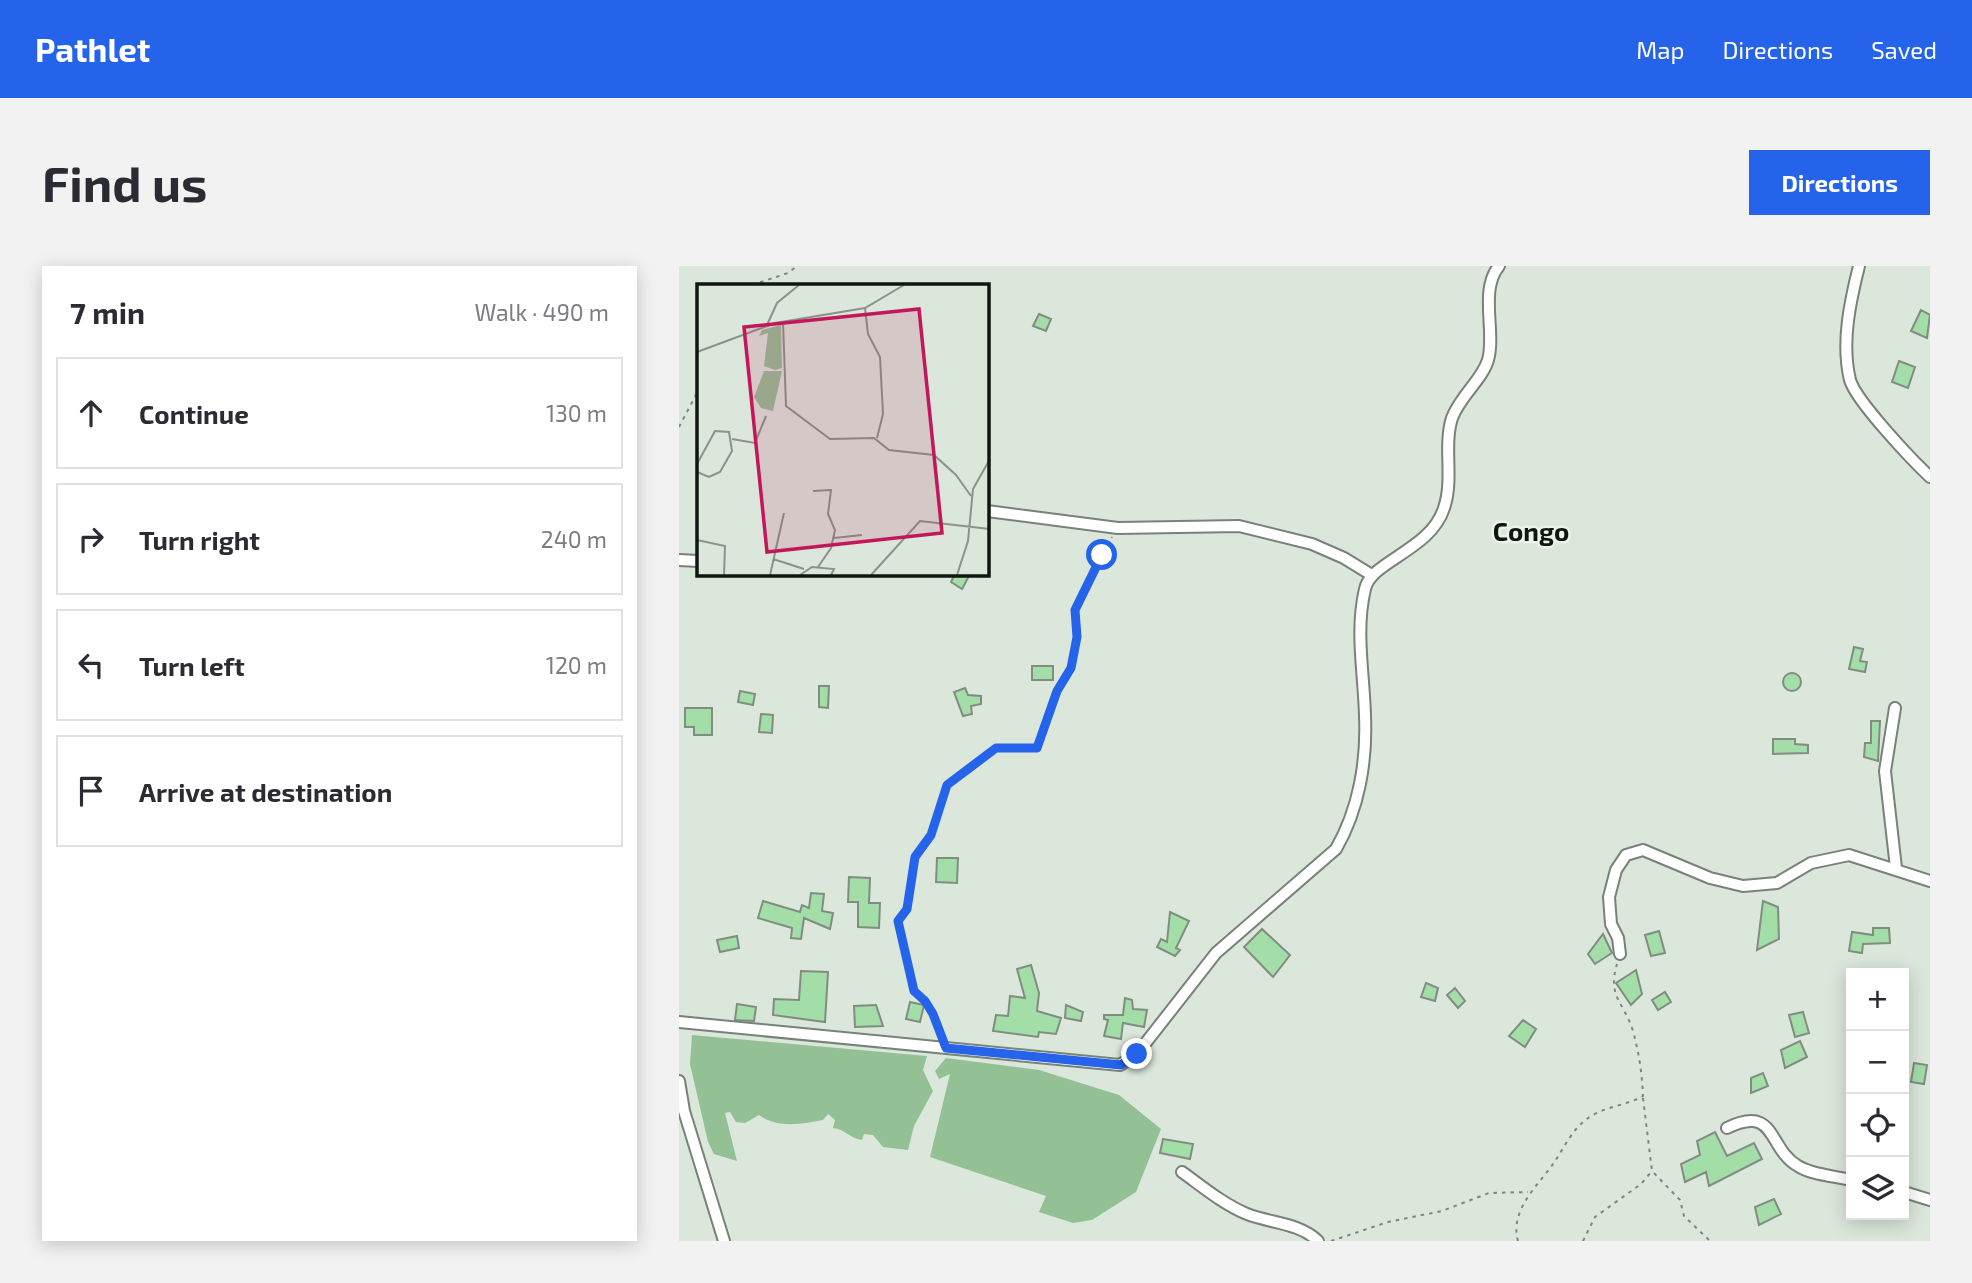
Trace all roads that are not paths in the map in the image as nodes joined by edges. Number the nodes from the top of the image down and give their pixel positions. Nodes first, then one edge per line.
1 (1499, 266) edge
2 (1859, 266) edge
3 (1930, 477) edge
4 (989, 511) edge
5 (679, 560) edge
6 (697, 561) edge
7 (1370, 575) junction
8 (1895, 708) dead end
9 (1896, 868) junction
10 (1930, 881) edge
11 (1620, 954) road end
12 (679, 1021) edge
13 (679, 1081) edge
14 (681, 1110) edge
15 (1727, 1128) dead end
16 (1182, 1172) dead end
17 (1846, 1179) edge
18 (1909, 1194) edge
19 (1930, 1200) edge
20 (724, 1241) edge
21 (1318, 1241) edge

1 - 7 street
2 - 3 street
4 - 7 street
5 - 6 street
7 - 12 street
8 - 9 street
9 - 10 street
9 - 11 street
13 - 14 street
14 - 20 street
15 - 17 street
16 - 21 street
18 - 19 street

